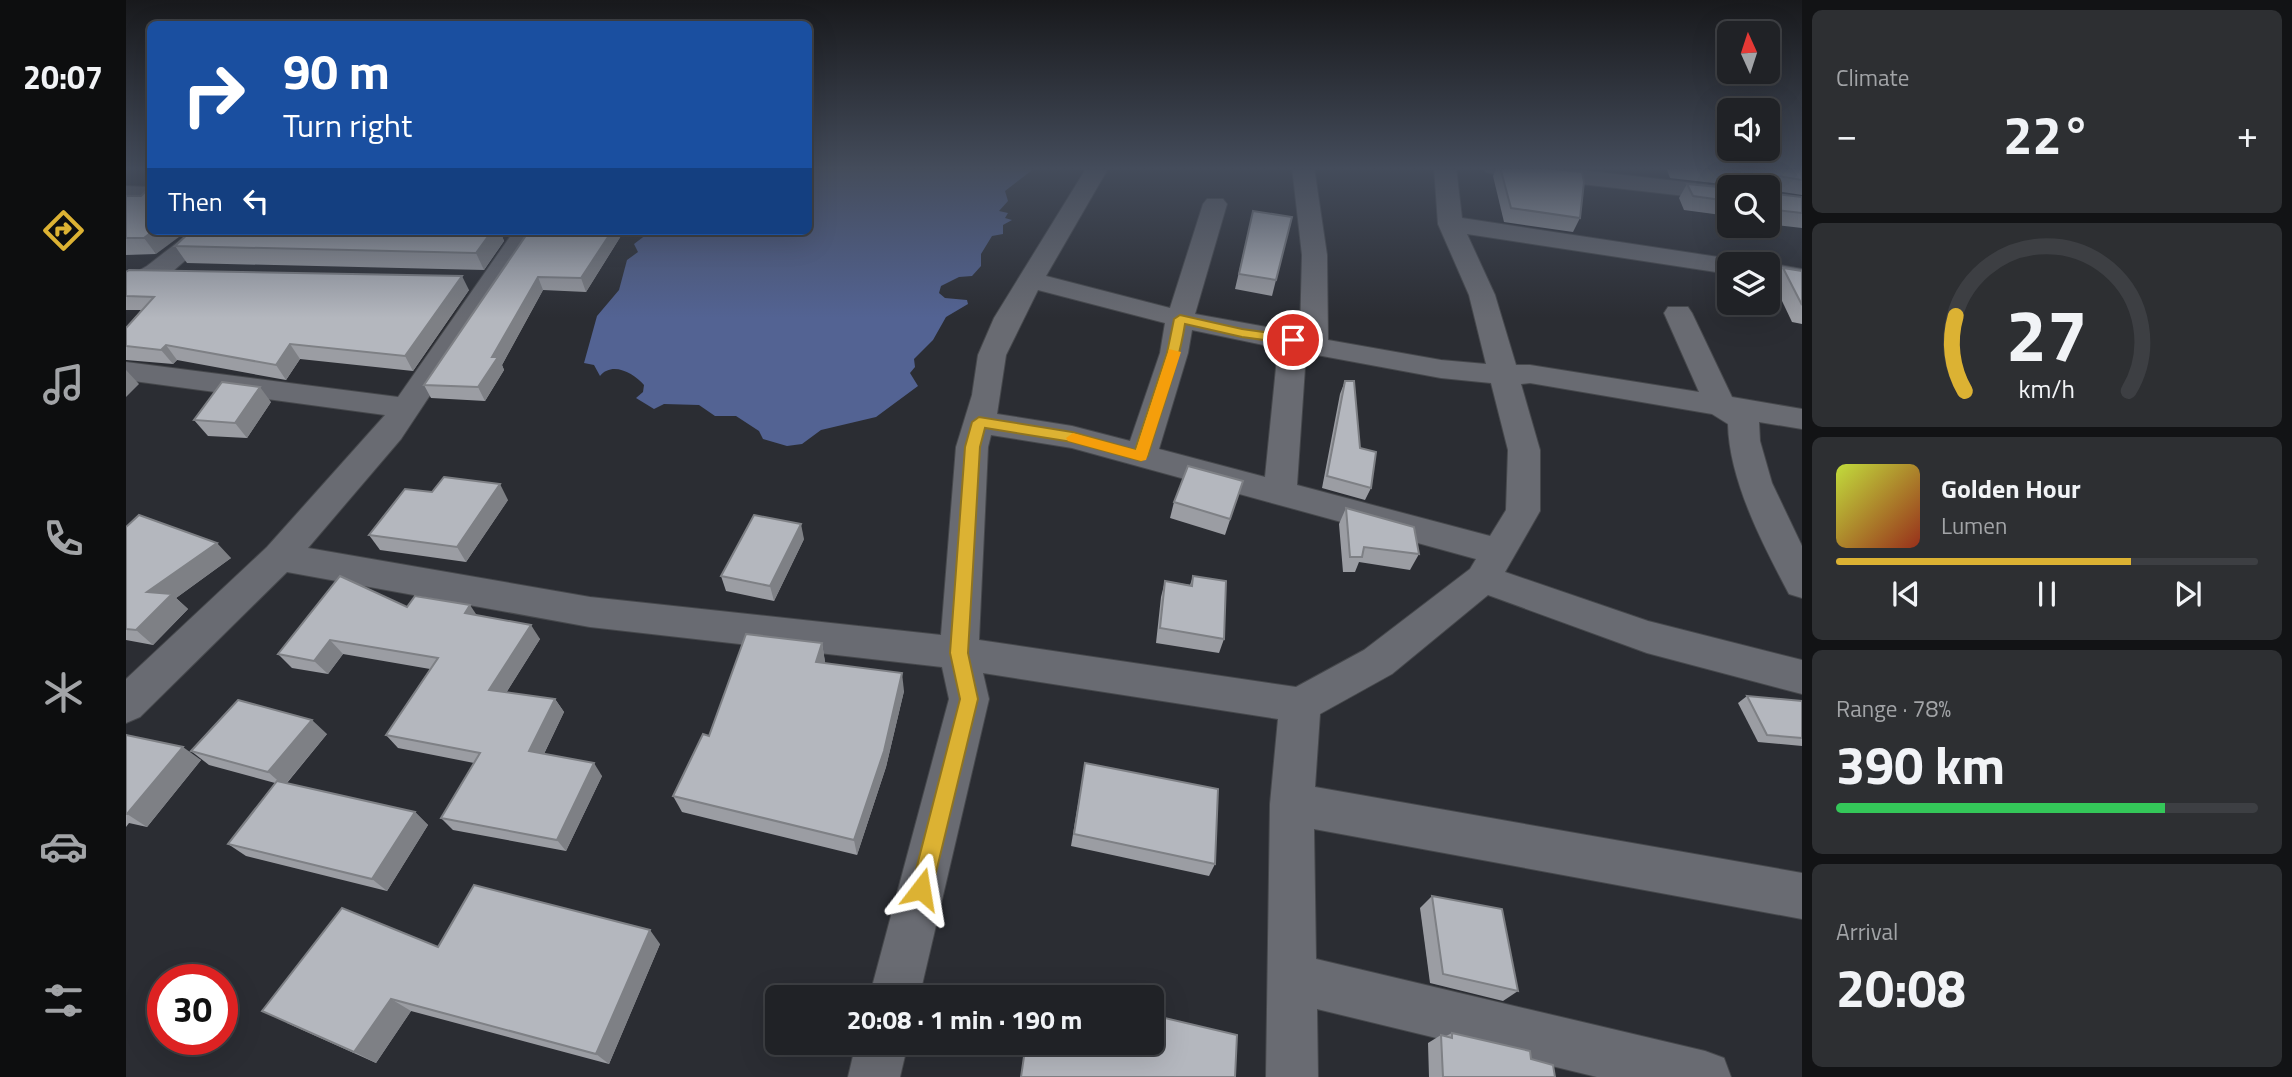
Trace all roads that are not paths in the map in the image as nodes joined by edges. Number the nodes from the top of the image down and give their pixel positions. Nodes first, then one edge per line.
1 (1069, 217) edge
2 (1211, 217) edge
3 (1311, 217) edge
4 (1449, 217) edge
5 (1450, 224) junction
6 (202, 235) edge
7 (523, 235) edge
8 (1717, 264) edge
9 (126, 271) edge
10 (156, 272) junction
11 (197, 273) edge
12 (1780, 273) edge
13 (1802, 276) edge
14 (1033, 280) junction
15 (126, 289) edge
16 (1678, 313) dead end
17 (1180, 319) junction
18 (1304, 342) junction
19 (126, 371) edge
20 (1504, 375) junction
21 (1721, 406) junction
22 (405, 408) junction
23 (1802, 419) edge
24 (979, 422) junction
25 (1141, 456) junction
26 (1280, 493) junction
27 (1794, 547) edge
28 (280, 557) junction
29 (1491, 566) junction
30 (1802, 584) edge
31 (959, 653) junction
32 (1802, 677) edge
33 (135, 687) edge
34 (1300, 705) junction
35 (1292, 804) junction
36 (1802, 896) edge
37 (1292, 978) junction
38 (897, 985) edge
39 (880, 1055) edge
40 (874, 1077) edge
41 (1293, 1077) edge
42 (1705, 1077) edge

1 - 14 street
2 - 17 street
3 - 18 street
4 - 5 street
5 - 8 street
5 - 20 street
6 - 10 street
7 - 22 street
9 - 10 street
10 - 11 street
10 - 15 street
12 - 13 street
14 - 17 street
14 - 24 street
16 - 21 street
17 - 18 street
17 - 25 street
18 - 20 street
18 - 26 street
19 - 22 street
20 - 21 street
20 - 29 street
21 - 23 street
21 - 27 street
22 - 28 street
24 - 25 street
24 - 31 street
25 - 26 street
26 - 29 street
27 - 30 street
28 - 31 street
28 - 33 street
29 - 32 street
29 - 34 street
31 - 34 street
31 - 38 street
34 - 35 street
35 - 36 street
35 - 37 street
37 - 41 street
37 - 42 street
39 - 40 street

